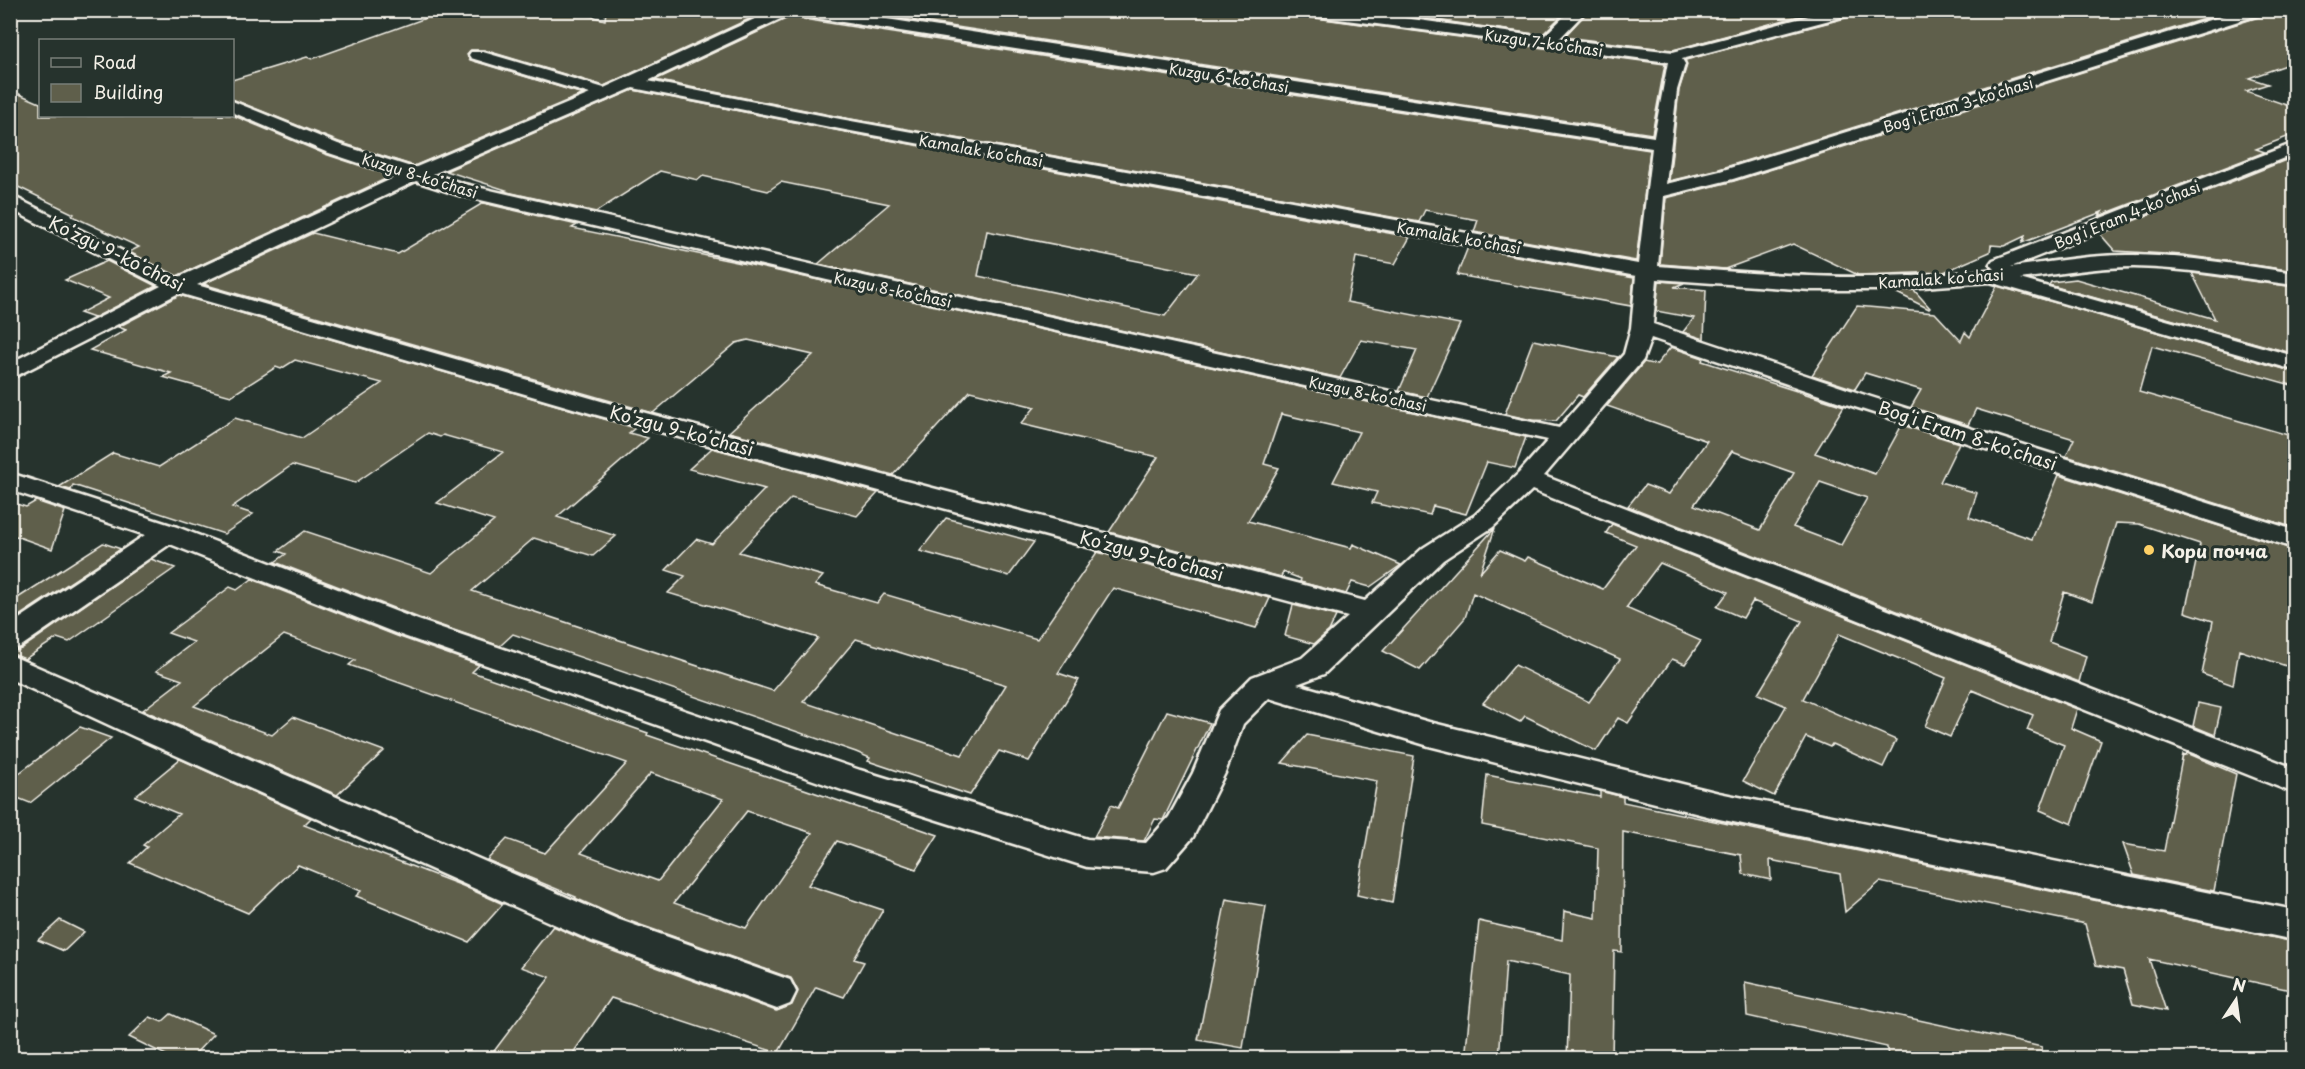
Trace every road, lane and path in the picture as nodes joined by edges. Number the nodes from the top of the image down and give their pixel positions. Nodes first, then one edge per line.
1 (787, 10) edge
2 (795, 10) edge
3 (1308, 10) edge
4 (1580, 10) edge
5 (1851, 10) edge
6 (2259, 10) edge
7 (2281, 10) edge
8 (1379, 15) edge
9 (2295, 15) edge
10 (1547, 42) junction
11 (477, 56) dead end
12 (1673, 57) junction
13 (631, 83) junction
14 (606, 94) junction
15 (234, 107) edge
16 (1662, 144) junction
17 (2295, 148) edge
18 (415, 175) junction
19 (1655, 192) junction
20 (10, 201) edge
21 (1648, 272) junction
22 (1988, 276) junction
23 (2295, 279) edge
24 (1960, 280) junction
25 (177, 286) junction
26 (1642, 328) junction
27 (2295, 363) edge
28 (10, 372) edge
29 (1563, 436) junction
30 (1528, 479) junction
31 (10, 481) edge
32 (167, 533) junction
33 (2295, 540) edge
34 (1371, 613) junction
35 (10, 640) edge
36 (10, 666) edge
37 (1263, 685) junction
38 (2295, 781) edge
39 (2295, 925) edge
40 (777, 992) dead end

1 - 13 street
2 - 16 street, Kuzgu 6-koʻchasi
3 - 8 street, Kuzgu 7-koʻchasi
4 - 10 street
5 - 12 street
6 - 19 street, Bogʻi Eram 3-koʻchasi
7 - 9 street
8 - 10 street, Kuzgu 7-koʻchasi
10 - 12 street, Kuzgu 7-koʻchasi
11 - 14 street
12 - 16 street
13 - 14 street
13 - 21 street, Kamalak koʻchasi
14 - 18 street
15 - 18 street, Kuzgu 8-koʻchasi
16 - 19 street
17 - 24 street, Bogʻi Eram 4-koʻchasi
18 - 25 street
18 - 29 street, Kuzgu 8-koʻchasi
19 - 21 street
20 - 25 street, Koʻzgu 9-koʻchasi
21 - 24 street, Kamalak koʻchasi
21 - 26 street
22 - 23 street, Kamalak koʻchasi
22 - 24 street, Kamalak koʻchasi
22 - 27 street
25 - 28 street
25 - 34 street, Koʻzgu 9-koʻchasi
26 - 29 street
26 - 33 street, Bogʻi Eram 8-koʻchasi
29 - 30 street
30 - 34 street
30 - 38 street
31 - 32 street
32 - 35 street
32 - 37 street
34 - 37 street
36 - 40 street
37 - 39 street

